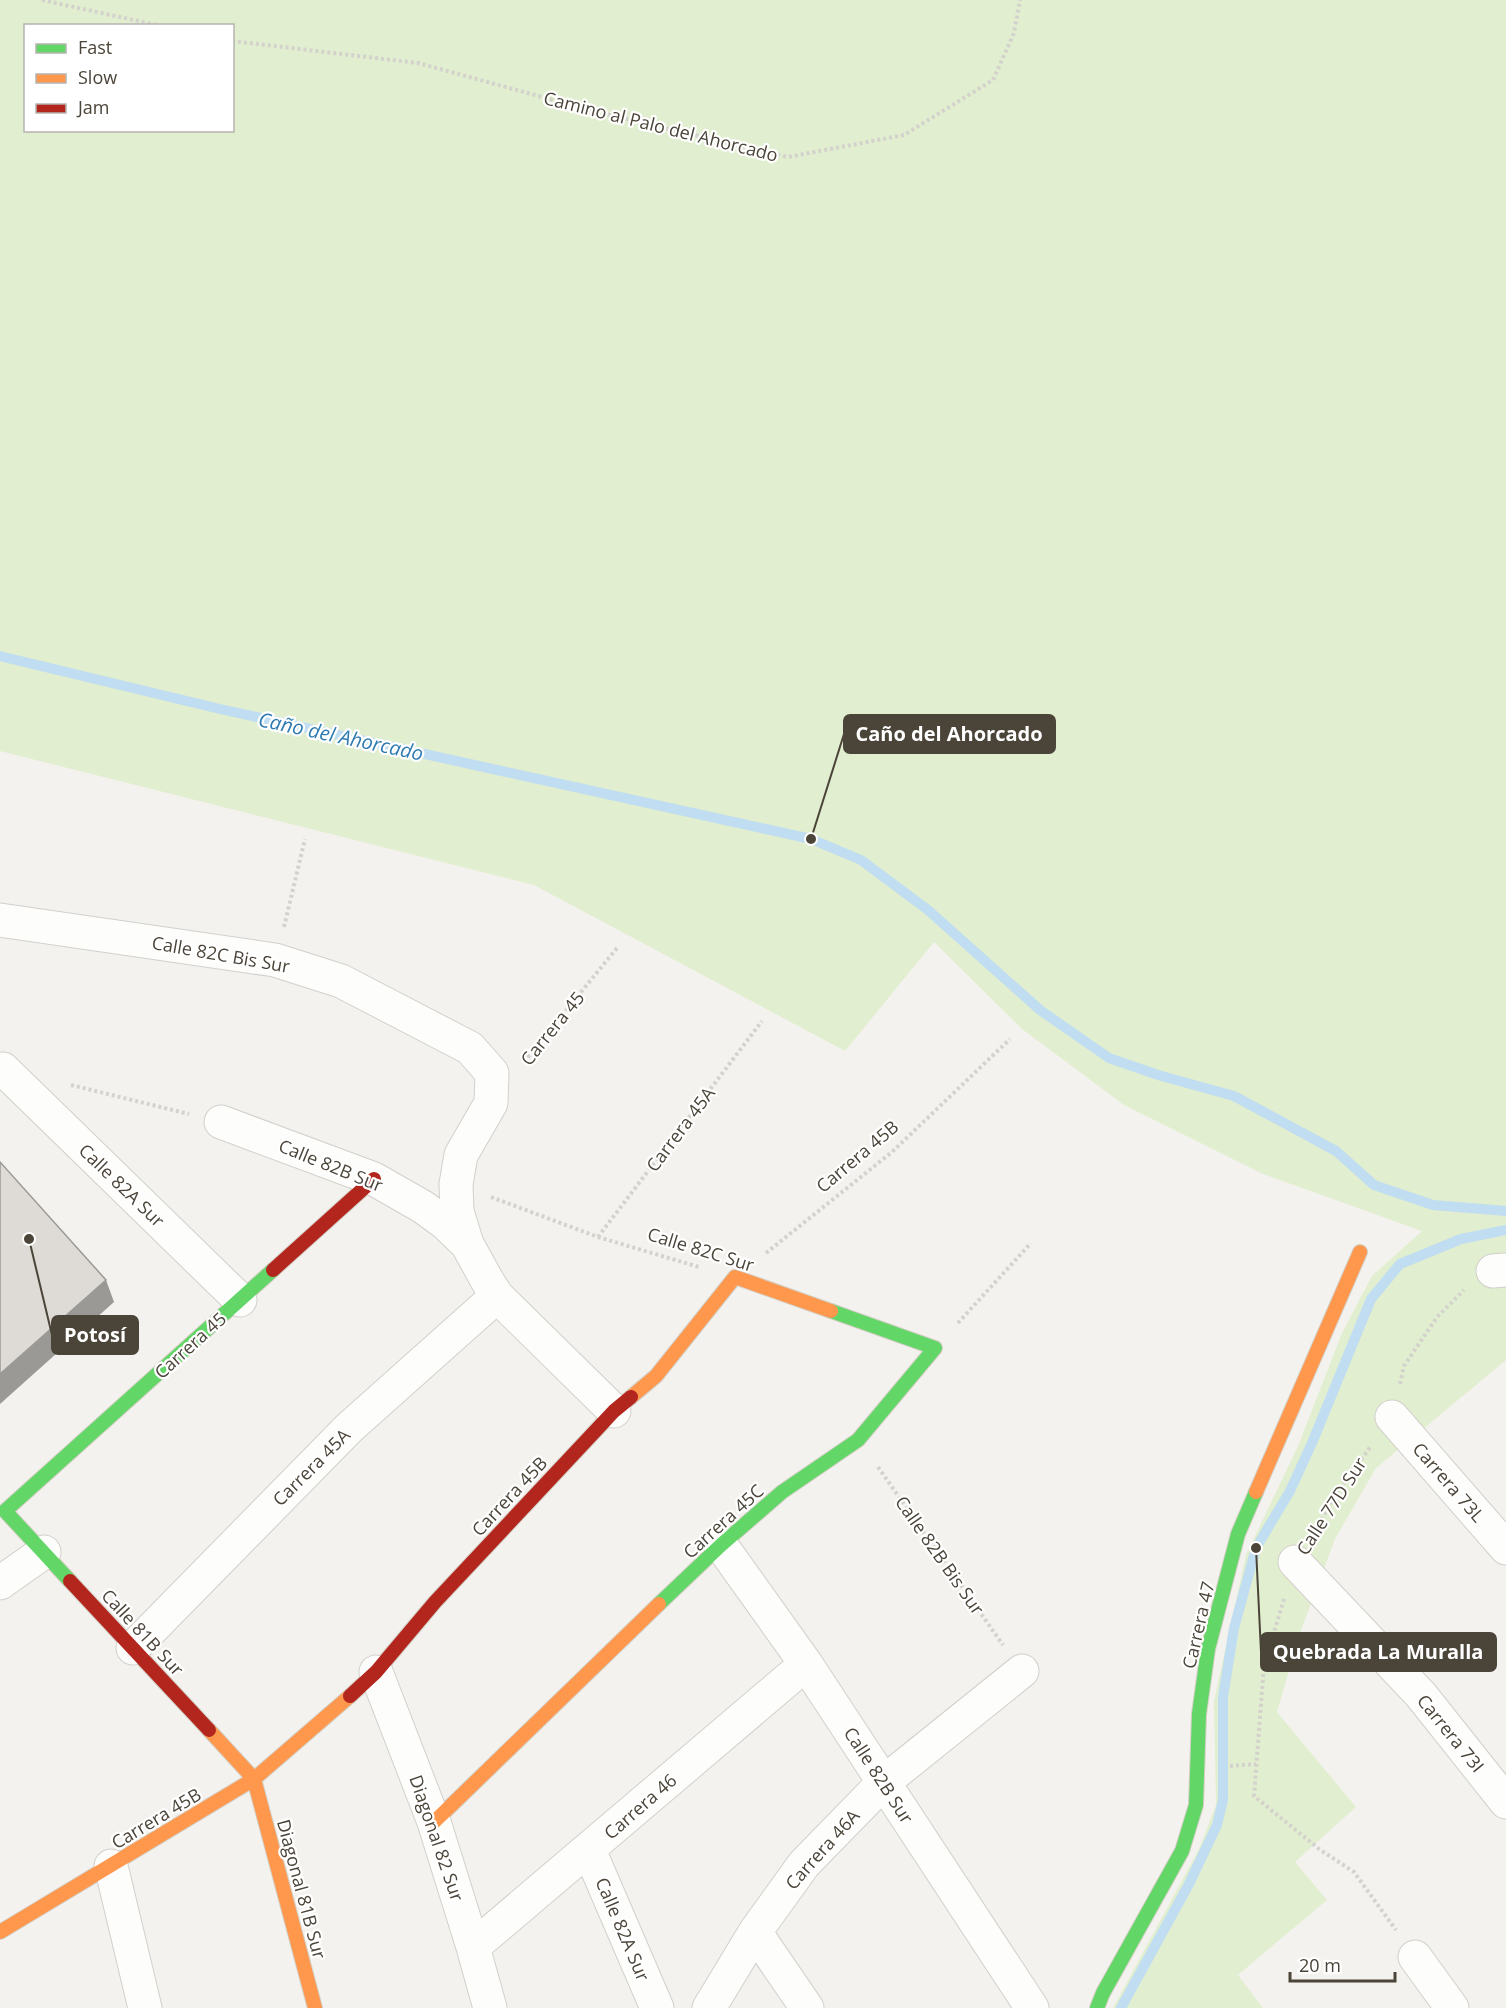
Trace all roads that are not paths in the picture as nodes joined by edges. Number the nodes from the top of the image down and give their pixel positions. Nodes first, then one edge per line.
1 (0, 920) edge
2 (3, 1069) dead end
3 (221, 1122) road end
4 (374, 1179) junction
5 (466, 1244) junction
6 (1360, 1252) dead end
7 (735, 1277) joint
8 (497, 1296) junction
9 (240, 1300) junction
10 (935, 1348) joint
11 (614, 1411) junction
12 (1392, 1417) road end
13 (5, 1511) joint
14 (722, 1545) junction
15 (1506, 1548) edge
16 (44, 1552) junction
17 (1295, 1562) road end
18 (0, 1583) edge
19 (134, 1648) junction
20 (806, 1664) junction
21 (1022, 1671) road end
22 (376, 1672) junction
23 (254, 1779) junction
24 (884, 1782) junction
25 (1506, 1802) edge
26 (434, 1822) junction
27 (589, 1850) junction
28 (111, 1866) junction
29 (2, 1926) edge
30 (755, 1932) junction
31 (473, 1947) junction
32 (1415, 1957) road end
33 (145, 2008) edge
34 (315, 2008) edge
35 (490, 2008) edge
36 (657, 2008) edge
37 (709, 2008) edge
38 (807, 2008) edge
39 (1032, 2008) edge
40 (1097, 2008) edge
41 (1452, 2008) edge

1 - 5 street, Calle 82C Bis Sur
2 - 9 street, Calle 82A Sur
3 - 4 street, Calle 82B Sur
4 - 5 street, Calle 82B Sur
4 - 9 street, Carrera 45
5 - 8 street, Calle 82B Sur
6 - 40 street, Carrera 47
7 - 10 street, Calle 82C Sur
7 - 11 street, Carrera 45B
8 - 11 street, Calle 82B Sur
8 - 19 street, Carrera 45A
9 - 13 street, Carrera 45
10 - 14 street, Carrera 45C
11 - 22 street, Carrera 45B
12 - 15 street, Carrera 73L
13 - 16 street, Calle 81B Sur
14 - 20 street, Calle 82B Sur
14 - 26 street, Carrera 45C
16 - 18 street
16 - 19 street, Calle 81B Sur
17 - 25 street, Carrera 73I
19 - 23 street, Calle 81B Sur
20 - 24 street, Calle 82B Sur
20 - 27 street, Carrera 46
21 - 24 street, Carrera 46A
22 - 23 street, Carrera 45B
22 - 26 street, Diagonal 82 Sur
23 - 28 street, Carrera 45B
23 - 34 street, Diagonal 81B Sur
24 - 30 street, Carrera 46A
24 - 39 street, Calle 82B Sur
26 - 31 street, Diagonal 82 Sur
27 - 31 street, Carrera 46
27 - 36 street, Calle 82A Sur
28 - 29 street, Carrera 45B
28 - 33 street
30 - 37 street, Carrera 46A
30 - 38 street
31 - 35 street, Diagonal 82 Sur
32 - 41 street

